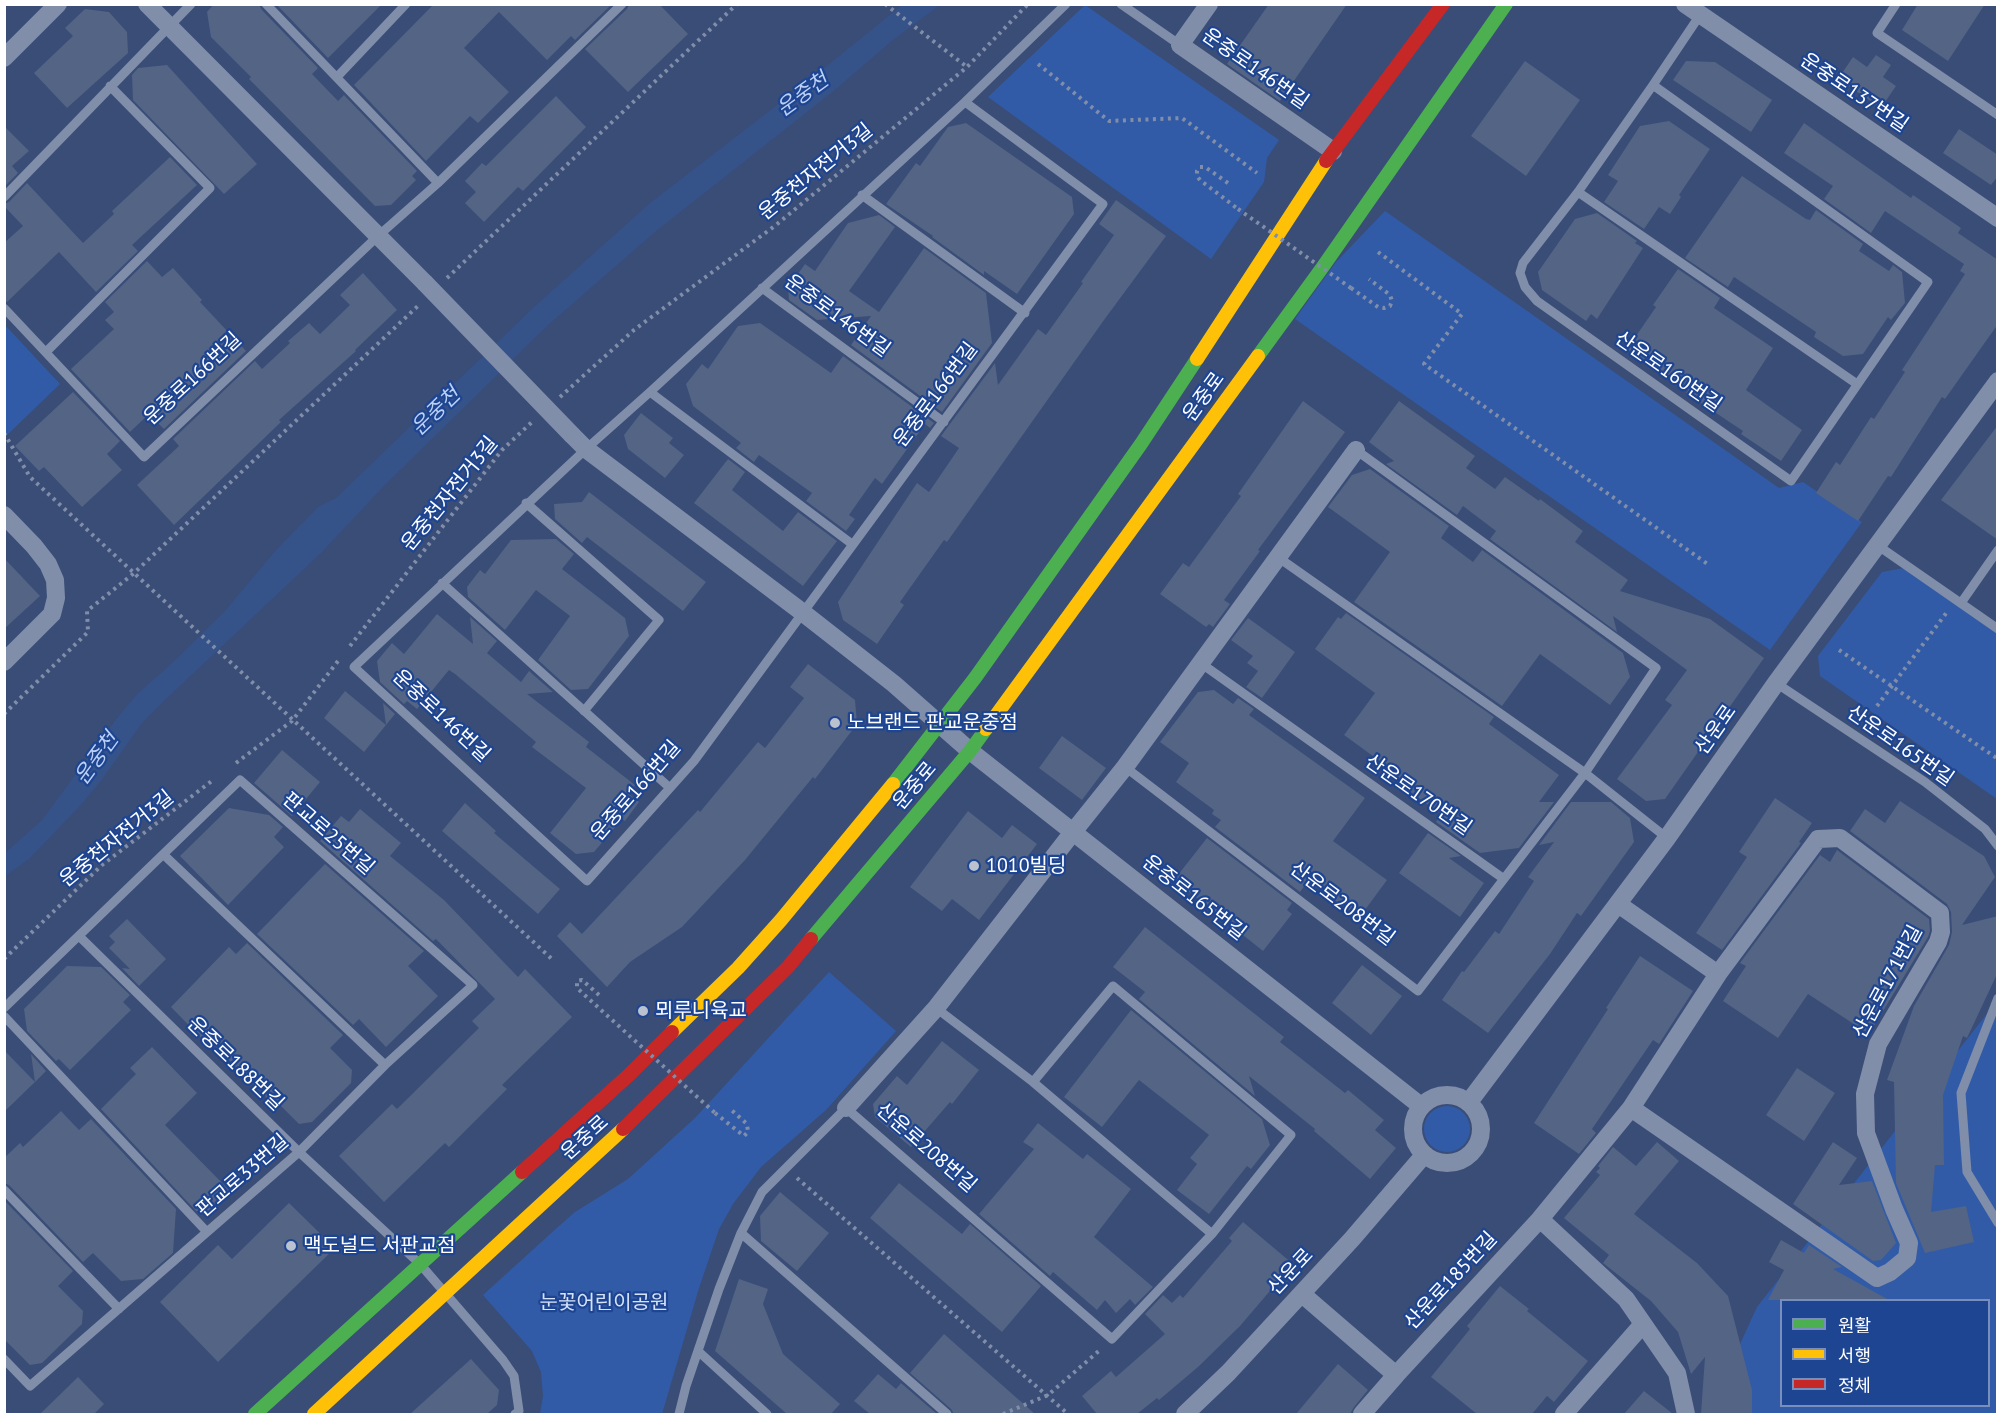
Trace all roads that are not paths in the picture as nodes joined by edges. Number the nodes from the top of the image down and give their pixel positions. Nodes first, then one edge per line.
1 (58, 4) edge
2 (147, 4) edge
3 (190, 4) edge
4 (266, 4) edge
5 (406, 4) edge
6 (622, 4) edge
7 (1066, 4) edge
8 (1121, 4) edge
9 (1209, 4) edge
10 (1443, 4) edge
11 (1506, 4) edge
12 (1685, 4) edge
13 (1896, 4) edge
14 (1704, 10) edge
15 (170, 26) junction
16 (1180, 45) junction
17 (4, 58) edge
18 (337, 77) junction
19 (1653, 85) junction
20 (110, 86) junction
21 (965, 102) junction
22 (1998, 116) edge
23 (1333, 151) junction
24 (438, 183) junction
25 (1578, 192) junction
26 (862, 195) junction
27 (4, 197) edge
28 (1998, 218) edge
29 (378, 236) junction
30 (762, 288) junction
31 (4, 308) edge
32 (1024, 313) junction
33 (46, 352) junction
34 (1998, 381) edge
35 (1857, 384) junction
36 (650, 392) junction
37 (944, 422) junction
38 (586, 448) junction
39 (1356, 450) joint
40 (526, 503) junction
41 (4, 515) edge
42 (852, 544) junction
43 (1877, 546) junction
44 (1998, 550) edge
45 (1279, 558) junction
46 (442, 583) junction
47 (1961, 603) junction
48 (802, 612) junction
49 (1998, 629) edge
50 (4, 662) edge
51 (1202, 664) junction
52 (1776, 683) junction
53 (584, 711) junction
54 (939, 725) junction
55 (970, 751) junction
56 (1125, 767) junction
57 (1585, 773) junction
58 (670, 788) junction
59 (1072, 832) junction
60 (1667, 838) junction
61 (1998, 846) edge
62 (164, 855) junction
63 (1504, 879) junction
64 (587, 881) joint
65 (1618, 903) junction
66 (80, 937) junction
67 (1718, 974) junction
68 (473, 985) joint
69 (1998, 998) edge
70 (4, 1008) edge
71 (936, 1008) junction
72 (4, 1016) edge
73 (385, 1065) junction
74 (1033, 1082) junction
75 (1469, 1102) junction
76 (1420, 1106) junction
77 (846, 1108) junction
78 (1631, 1108) junction
79 (299, 1152) junction
80 (1424, 1155) junction
81 (1587, 1162) joint
82 (4, 1190) edge
83 (1540, 1219) junction
84 (1998, 1223) edge
85 (207, 1232) junction
86 (741, 1233) junction
87 (1212, 1234) junction
88 (420, 1264) junction
89 (443, 1293) junction
90 (1302, 1294) junction
91 (119, 1309) junction
92 (1642, 1324) junction
93 (698, 1351) junction
94 (4, 1359) edge
95 (1396, 1375) junction
96 (255, 1414) edge
97 (314, 1414) edge
98 (517, 1414) edge
99 (679, 1414) edge
100 (766, 1414) edge
101 (947, 1414) edge
102 (1185, 1414) edge
103 (1362, 1414) edge
104 (1563, 1414) edge
105 (1686, 1414) edge

1 - 17 street
2 - 15 street
3 - 15 lane
4 - 18 lane
5 - 18 lane
6 - 24 lane, 운중로166번길
7 - 21 lane, 운중로146번길
8 - 16 lane, 운중로146번길
9 - 16 street
10 - 23 main road, 운중로
11 - 55 main road, 운중로
12 - 14 street, 운중로137번길
13 - 22 lane
14 - 19 lane, 산운로160번길
14 - 28 street, 운중로137번길
15 - 20 lane
15 - 29 street
16 - 23 street, 운중로146번길
18 - 24 lane
19 - 25 lane, 산운로160번길
19 - 35 lane, 산운로160번길
20 - 27 lane
20 - 33 lane
21 - 26 lane, 운중로146번길
21 - 32 lane, 운중로166번길
23 - 54 main road, 운중로
24 - 29 lane, 운중로166번길
25 - 35 lane
25 - 35 lane, 산운로160번길
26 - 30 lane, 운중로146번길
26 - 32 lane
29 - 33 lane, 운중로166번길
29 - 38 street, bridge
30 - 36 lane, 운중로146번길
30 - 37 lane, 운중로146번길
31 - 33 lane, 운중로166번길
32 - 37 lane, 운중로166번길
34 - 43 street, 산운로
36 - 38 lane, 운중로146번길
36 - 42 lane
37 - 42 lane, 운중로166번길
38 - 40 lane, 운중로146번길
38 - 48 street
39 - 45 street, 산운로208번길
39 - 57 lane
40 - 46 lane, 운중로146번길
40 - 53 lane
41 - 50 street
42 - 48 lane, 운중로166번길
43 - 47 lane
43 - 52 street, 산운로
44 - 47 lane
45 - 51 street, 산운로208번길
45 - 57 lane
46 - 53 lane
46 - 64 lane, 운중로146번길
47 - 49 lane
48 - 54 street
48 - 58 lane, 운중로166번길
51 - 56 street, 산운로208번길
51 - 63 lane, 산운로170번길
52 - 60 street, 산운로
52 - 61 lane, 산운로165번길
53 - 58 lane
54 - 55 street, 운중로165번길
54 - 88 main road, 운중로
55 - 59 street, 운중로165번길
55 - 89 main road, 운중로
56 - 59 street, 산운로208번길
56 - 63 lane, 산운로208번길
57 - 60 lane
57 - 63 lane
58 - 64 lane, 운중로166번길
59 - 71 street, 산운로208번길
59 - 76 street, 운중로165번길
60 - 65 street, 산운로
62 - 66 lane, 판교로25번길
62 - 68 lane, 판교로25번길
62 - 73 lane
65 - 67 street
65 - 75 street, 산운로
66 - 70 lane, 판교로25번길
66 - 79 lane, 운중로188번길
67 - 78 street, 산운로171번길
67 - 78 street, 산운로171번길
68 - 73 lane, 판교로33번길
69 - 84 lane
71 - 74 lane
71 - 77 street, 산운로208번길
72 - 85 lane
73 - 79 lane, 판교로33번길
74 - 87 lane
74 - 87 lane
75 - 76 street
75 - 80 street
76 - 80 street
77 - 86 lane, 산운로208번길
77 - 87 lane, 산운로208번길
78 - 81 street, 산운로171번길
79 - 85 lane, 판교로33번길
79 - 88 lane, 운중로188번길
80 - 90 street, 산운로
81 - 83 street, 산운로185번길
82 - 91 lane
83 - 92 street
83 - 95 street, 산운로185번길
85 - 91 lane, 판교로33번길
86 - 93 lane, 산운로208번길
86 - 101 lane
88 - 89 lane, 운중로188번길
88 - 96 main road, 운중로
89 - 97 main road, 운중로
89 - 98 lane, 운중로188번길
90 - 95 street
90 - 102 street, 산운로
91 - 94 lane, 판교로33번길
92 - 104 street
92 - 105 street
93 - 99 lane, 산운로208번길
93 - 100 lane
95 - 103 street, 산운로185번길

